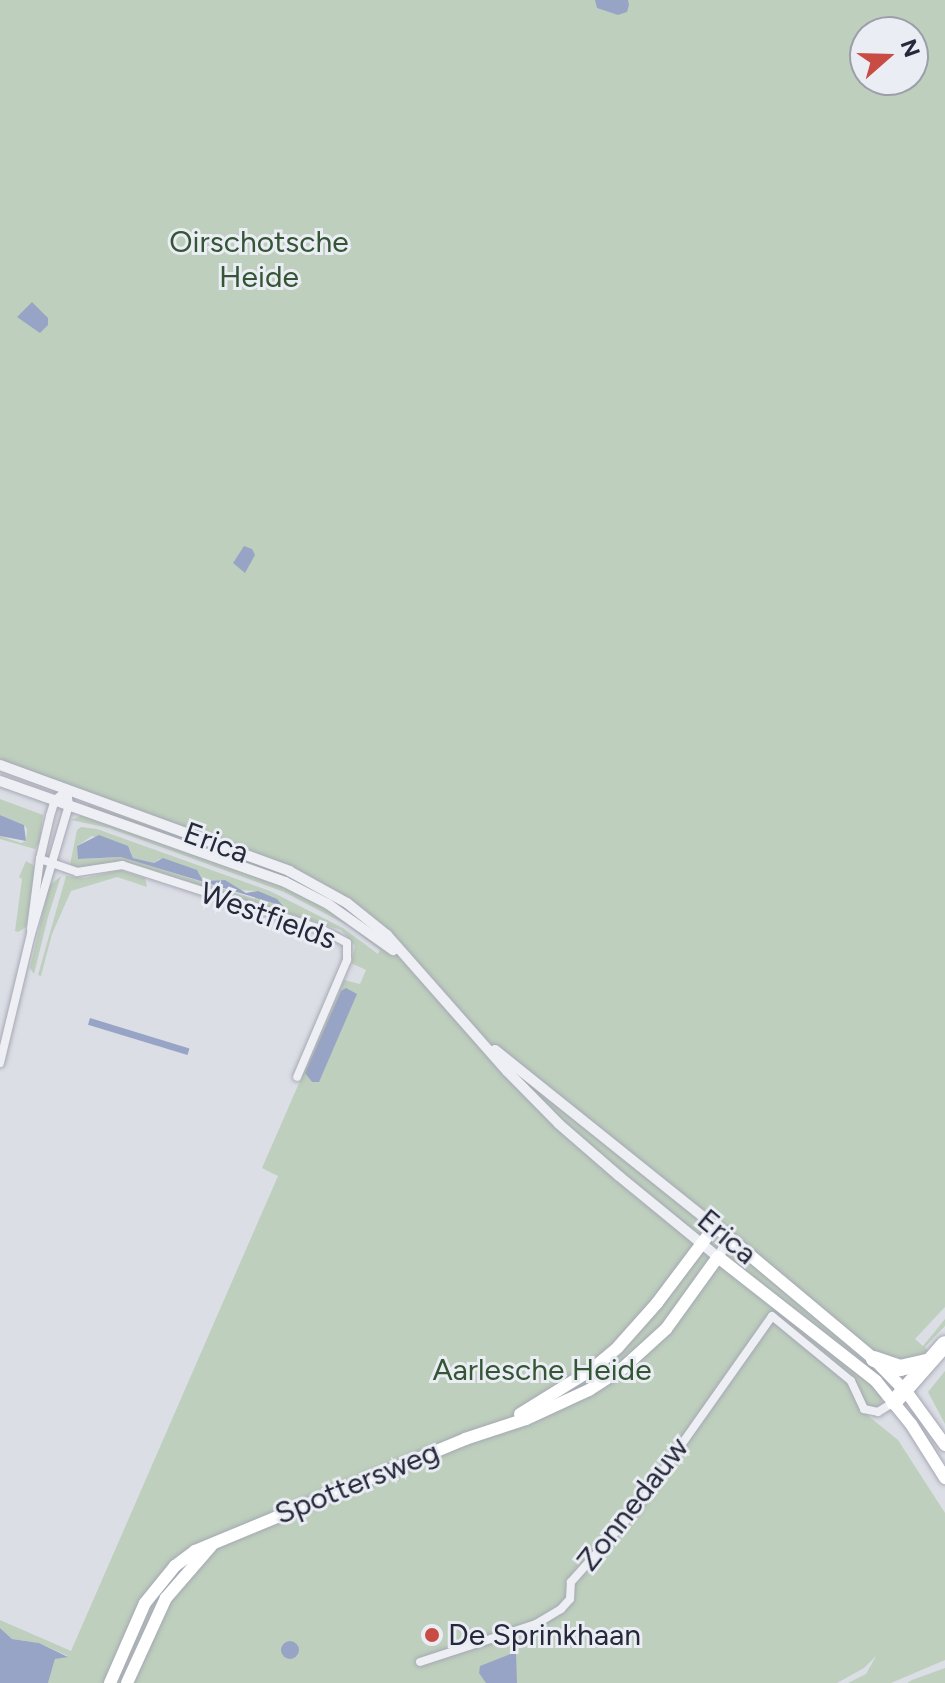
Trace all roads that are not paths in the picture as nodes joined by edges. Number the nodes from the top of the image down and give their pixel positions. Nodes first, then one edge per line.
1 (0, 765) edge
2 (0, 781) edge
3 (67, 790) junction
4 (55, 800) junction
5 (69, 805) junction
6 (40, 859) junction
7 (51, 866) junction
8 (31, 934) junction
9 (408, 961) junction
10 (490, 1048) junction
11 (0, 1063) edge
12 (297, 1077) dead end
13 (715, 1226) junction
14 (730, 1238) junction
15 (703, 1244) junction
16 (718, 1257) junction
17 (945, 1344) edge
18 (874, 1359) junction
19 (945, 1359) edge
20 (928, 1361) junction
21 (901, 1395) junction
22 (502, 1425) junction
23 (945, 1445) edge
24 (945, 1478) edge
25 (213, 1544) junction
26 (420, 1662) dead end
27 (110, 1683) edge
28 (127, 1683) edge

1 - 3 street, Erica
2 - 4 street, Erica
3 - 4 street
3 - 5 street
3 - 9 street, Erica
4 - 5 street, Erica
4 - 6 street
5 - 7 street
5 - 9 street, Erica
6 - 7 street, Westfields
6 - 8 street
7 - 8 street
7 - 12 street, Westfields
8 - 11 street
9 - 10 street, Erica
10 - 13 street, Erica
10 - 15 street, Erica
13 - 14 main road, Erica
13 - 15 main road, Spottersweg
14 - 16 street, Spottersweg
14 - 18 main road, Erica
15 - 16 street, Erica
15 - 22 main road, Spottersweg
16 - 21 main road, Erica
16 - 22 main road, Spottersweg
17 - 20 highway
18 - 20 highway
18 - 21 main road, Erica
19 - 21 highway
20 - 21 highway
21 - 23 main road, Erica
21 - 24 main road, Erica
21 - 26 street, Zonnedauw
22 - 25 main road, Spottersweg
25 - 27 main road, Spottersweg
25 - 28 main road, Spottersweg

